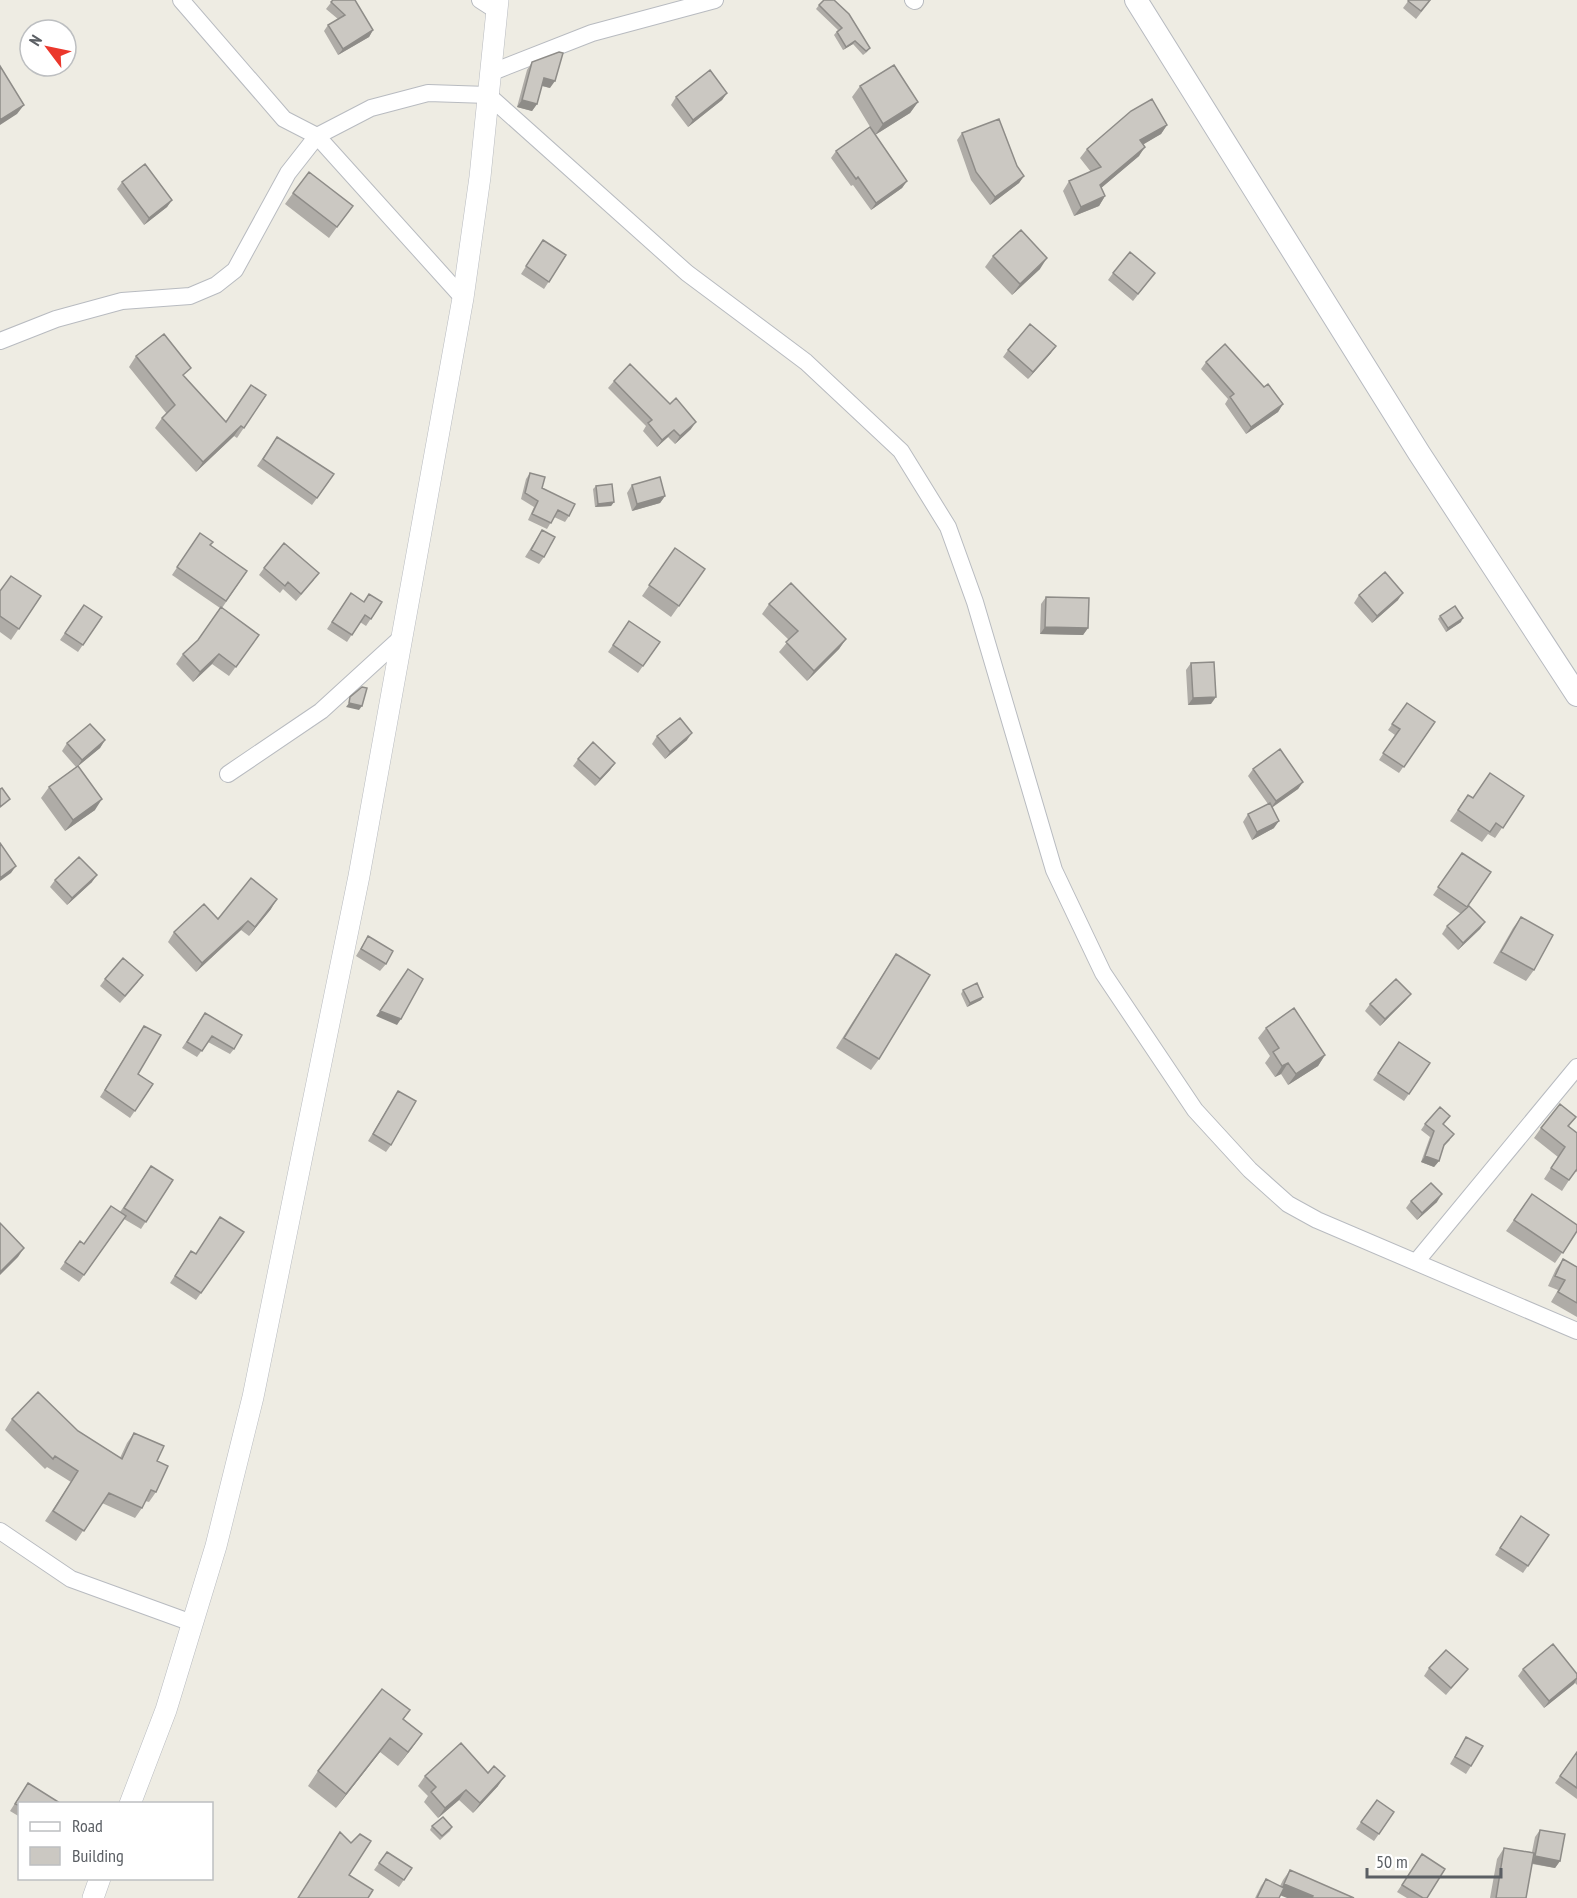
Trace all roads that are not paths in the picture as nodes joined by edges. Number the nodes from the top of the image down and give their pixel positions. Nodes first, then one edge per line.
1 (181, 0) edge
2 (715, 0) edge
3 (1136, 0) edge
4 (492, 4) edge
5 (490, 73) junction
6 (488, 95) junction
7 (317, 136) junction
8 (463, 298) junction
9 (0, 340) edge
10 (402, 637) junction
11 (1577, 695) edge
12 (228, 774) dead end
13 (1577, 1067) edge
14 (1416, 1262) junction
15 (1577, 1331) edge
16 (0, 1531) edge
17 (192, 1623) junction
18 (130, 1802) edge
19 (99, 1880) edge
20 (93, 1898) edge

1 - 7 street
2 - 5 street
3 - 11 main road
4 - 5 street
5 - 6 street
6 - 7 street
6 - 8 street
6 - 14 street
7 - 8 street
7 - 9 street
8 - 10 street
10 - 12 street
10 - 17 street
13 - 14 street
14 - 15 street
16 - 17 street
17 - 18 street
19 - 20 street

